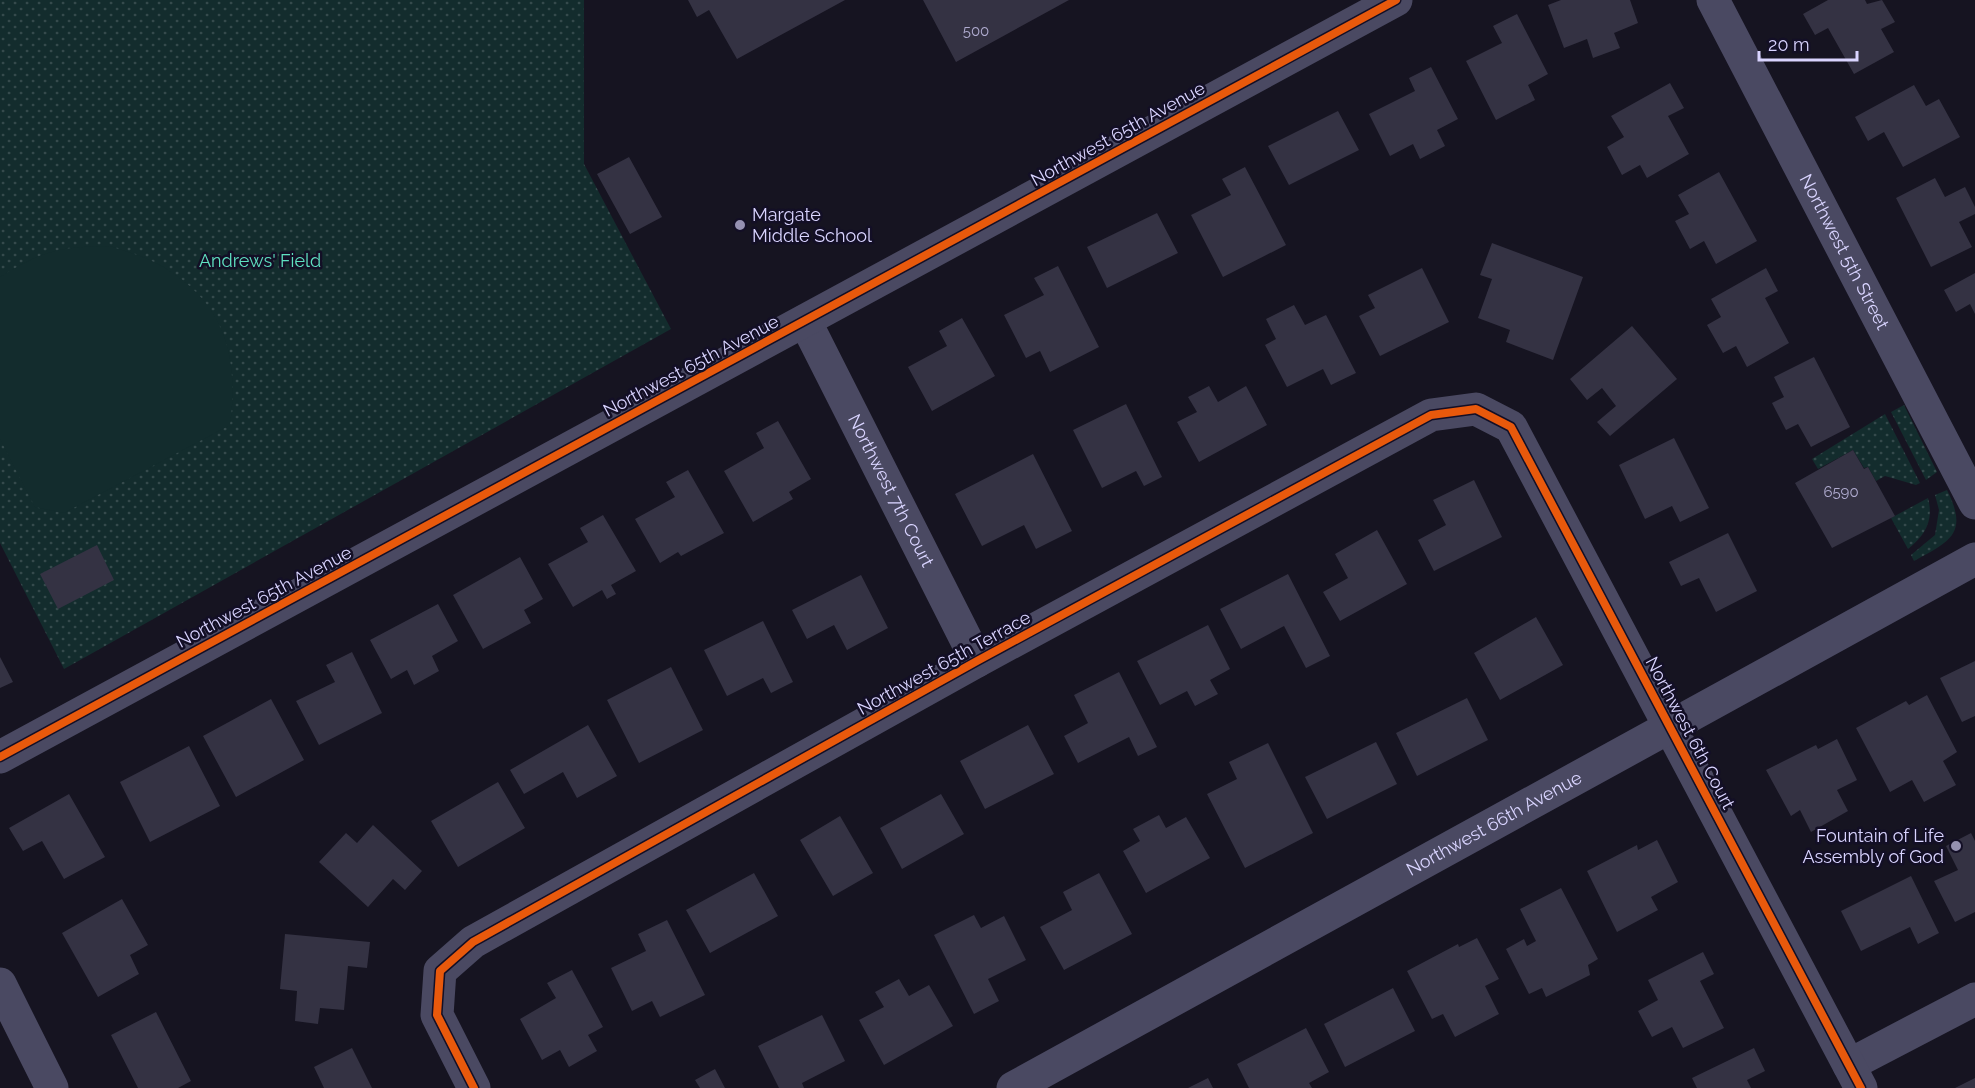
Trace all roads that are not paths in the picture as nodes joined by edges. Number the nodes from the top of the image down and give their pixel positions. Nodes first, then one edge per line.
1 (1396, 0) edge
2 (1713, 0) edge
3 (805, 321) junction
4 (1476, 409) joint
5 (1975, 502) edge
6 (1975, 559) edge
7 (977, 661) junction
8 (1671, 727) junction
9 (0, 757) edge
10 (0, 984) edge
11 (1975, 999) edge
12 (1855, 1077) edge
13 (52, 1088) edge
14 (474, 1088) edge
15 (1013, 1088) edge

1 - 3 street, Northwest 65th Avenue
2 - 5 street, Northwest 5th Street
3 - 7 street, Northwest 7th Court
3 - 9 street, Northwest 65th Avenue
4 - 7 street, Northwest 65th Terrace
4 - 8 street, Northwest 6th Court
6 - 8 street, Northwest 66th Avenue
7 - 14 street, Northwest 65th Terrace
8 - 12 street, Northwest 6th Court
8 - 15 street, Northwest 66th Avenue
10 - 13 street
11 - 12 street

